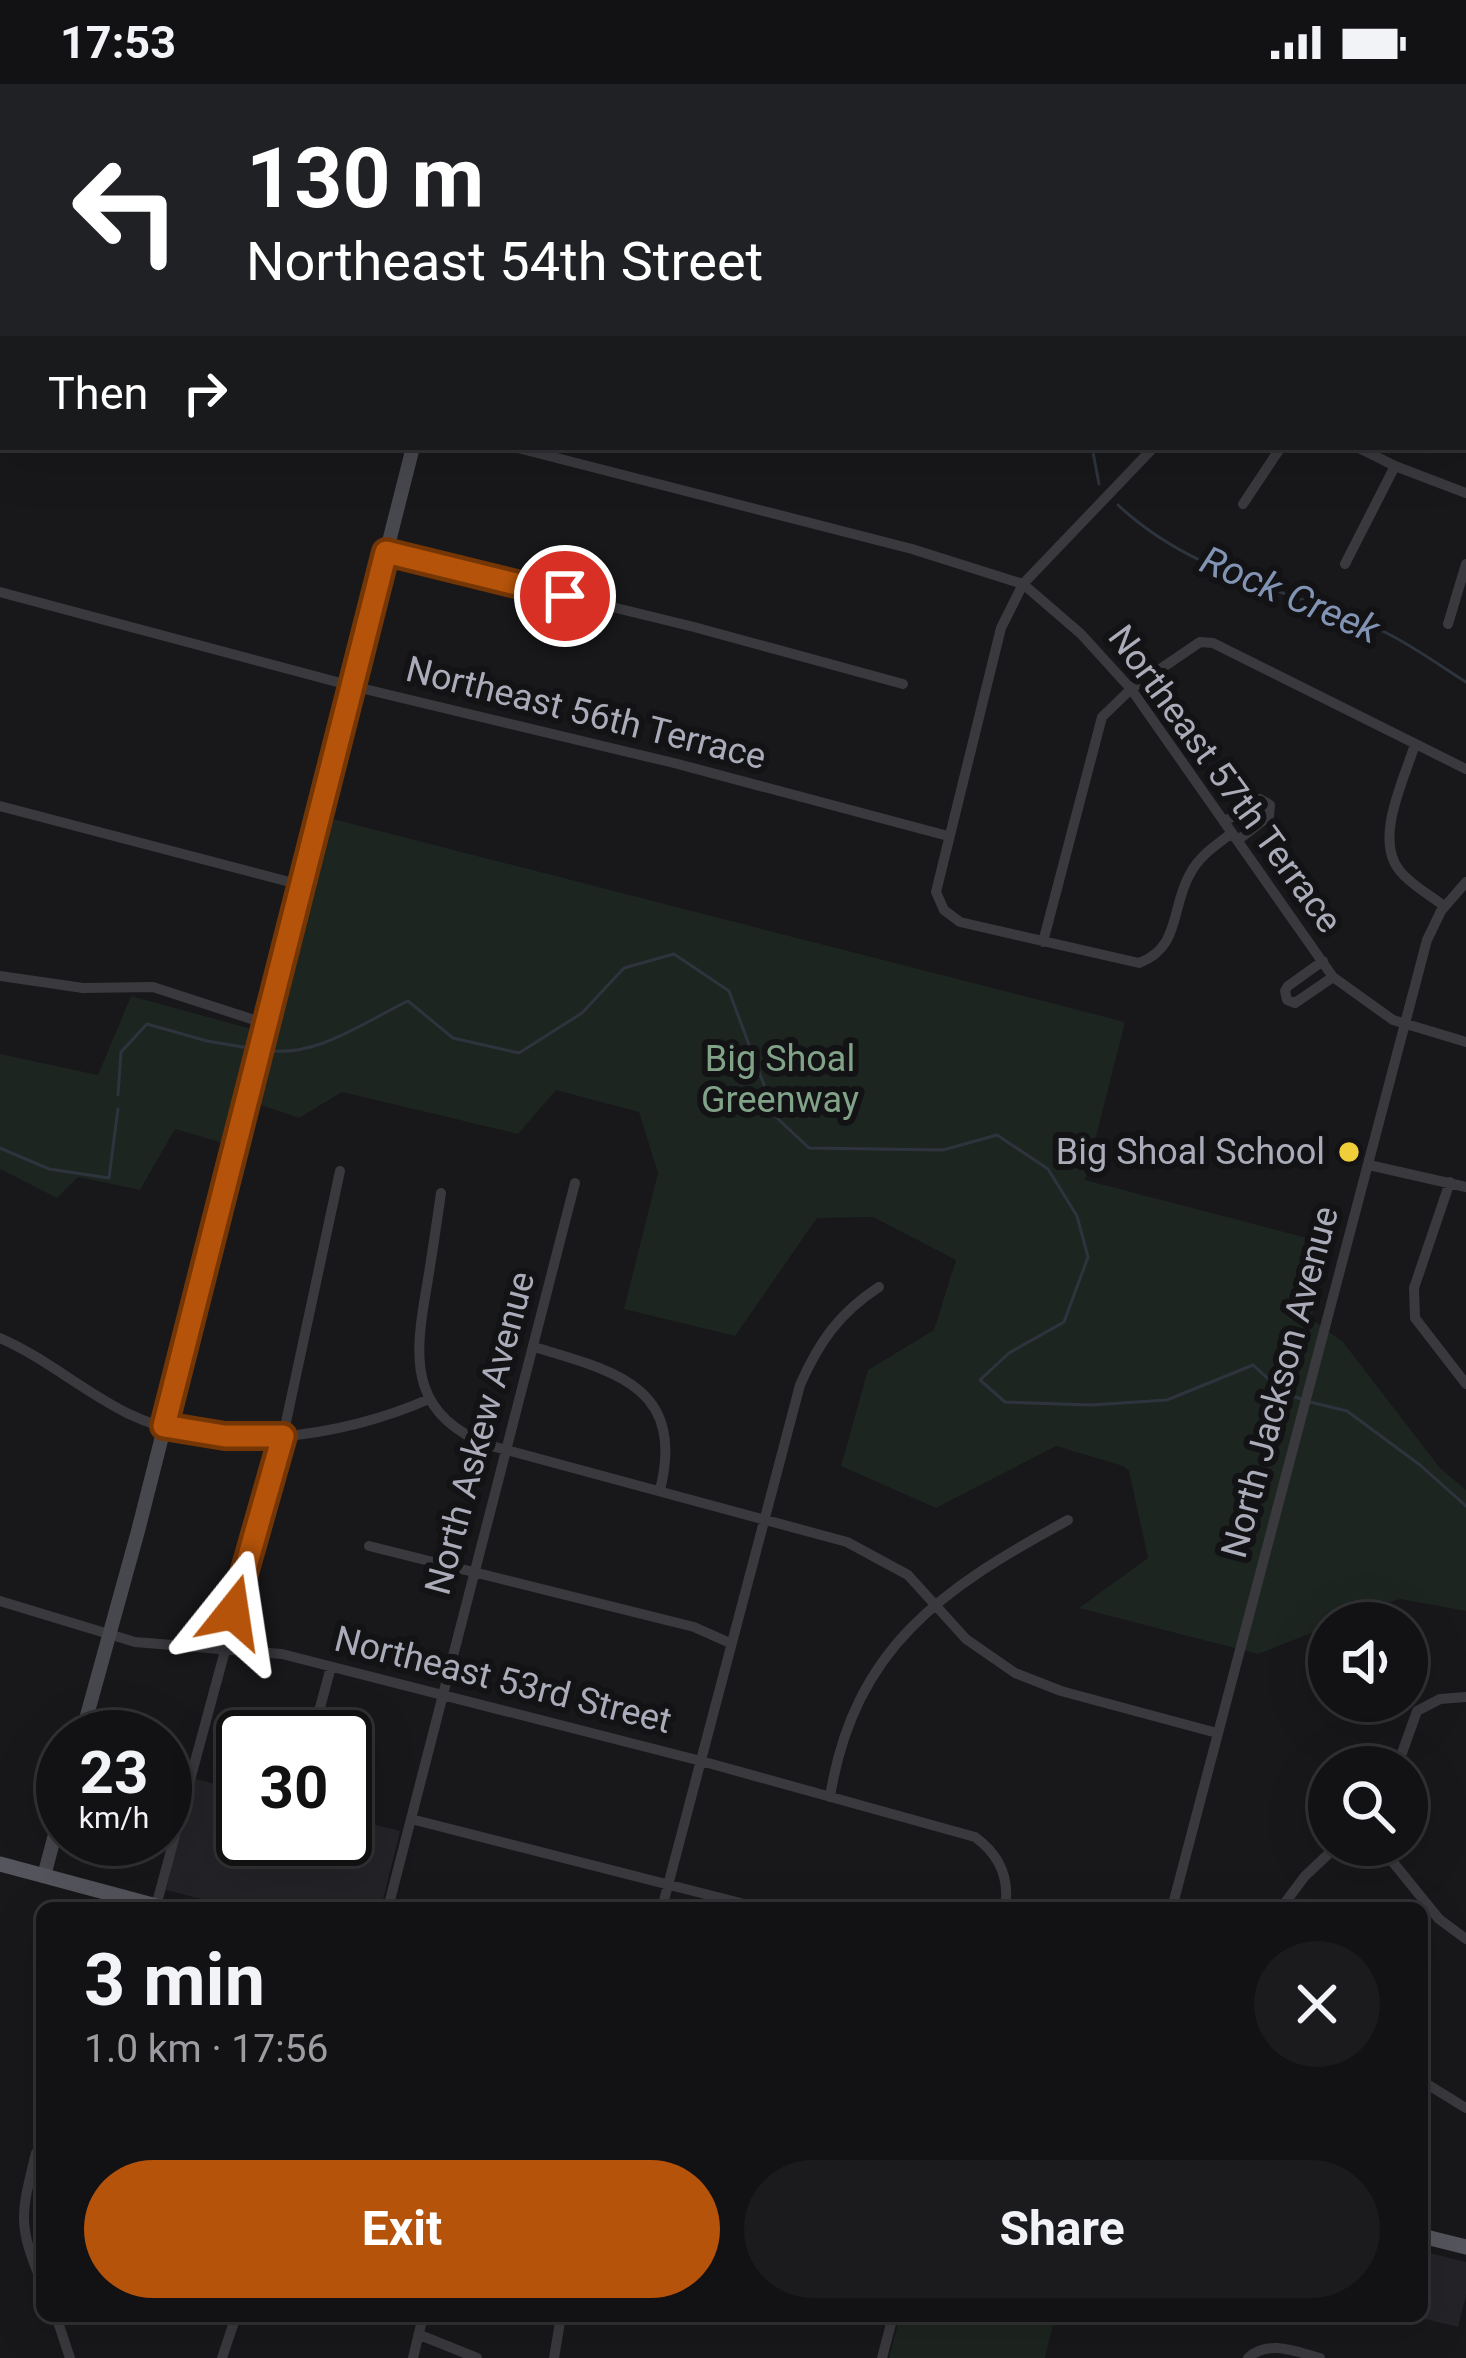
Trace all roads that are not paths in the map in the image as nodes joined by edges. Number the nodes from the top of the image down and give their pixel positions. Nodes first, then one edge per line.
1 (412, 450) edge
2 (526, 450) edge
3 (1151, 450) edge
4 (1279, 450) edge
5 (1363, 450) edge
6 (1395, 466) junction
7 (1466, 493) edge
8 (1243, 504) dead end
9 (386, 552) junction
10 (1346, 564) dead end
11 (1466, 564) edge
12 (1023, 584) junction
13 (0, 592) edge
14 (1448, 624) dead end
15 (903, 684) dead end
16 (352, 686) junction
17 (1131, 689) junction
18 (1415, 744) junction
19 (1466, 769) edge
20 (0, 806) edge
21 (1231, 832) junction
22 (948, 836) junction
23 (1466, 882) edge
24 (301, 885) junction
25 (1444, 906) junction
26 (1042, 942) junction
27 (1322, 961) junction
28 (0, 976) edge
29 (1334, 977) junction
30 (1405, 1026) junction
31 (265, 1031) junction
32 (1466, 1042) edge
33 (1369, 1165) junction
34 (340, 1171) dead end
35 (1450, 1182) junction
36 (575, 1183) dead end
37 (1466, 1186) edge
38 (441, 1193) dead end
39 (879, 1287) dead end
40 (0, 1338) edge
41 (534, 1347) junction
42 (1466, 1384) edge
43 (429, 1400) junction
44 (164, 1426) junction
45 (283, 1436) junction
46 (507, 1450) junction
47 (660, 1490) junction
48 (763, 1516) junction
49 (1068, 1520) dead end
50 (369, 1546) dead end
51 (474, 1574) junction
52 (0, 1601) edge
53 (935, 1602) junction
54 (109, 1634) junction
55 (730, 1643) junction
56 (222, 1650) junction
57 (331, 1667) junction
58 (442, 1696) junction
59 (1466, 1696) edge
60 (88, 1710) edge
61 (319, 1710) edge
62 (1217, 1733) junction
63 (1404, 1746) edge
64 (701, 1761) junction
65 (830, 1797) junction
66 (411, 1819) junction
67 (0, 1864) edge
68 (47, 1866) edge
69 (1316, 1866) edge
70 (1395, 1866) edge
71 (44, 1876) junction
72 (668, 1885) junction
73 (141, 1902) edge
74 (161, 1902) edge
75 (390, 1902) edge
76 (664, 1902) edge
77 (736, 1902) edge
78 (1005, 1902) edge
79 (1174, 1902) edge
80 (1286, 1902) edge
81 (1425, 1902) edge
82 (1428, 1906) edge
83 (1466, 1939) edge
84 (1428, 2084) edge
85 (1464, 2101) edge
86 (36, 2153) dead end
87 (1428, 2238) edge
88 (1466, 2247) edge
89 (36, 2269) edge
90 (58, 2322) edge
91 (234, 2322) edge
92 (422, 2322) edge
93 (560, 2322) edge
94 (887, 2322) edge
95 (420, 2335) junction
96 (1252, 2354) edge
97 (70, 2358) edge
98 (222, 2358) edge
99 (413, 2358) edge
100 (477, 2358) edge
101 (554, 2358) edge
102 (882, 2358) edge
103 (1320, 2358) edge

1 - 9 street
2 - 12 street, Northeast 57th Terrace
3 - 12 street
4 - 8 street
5 - 6 street
6 - 7 street
6 - 10 street
9 - 15 street
9 - 16 street
11 - 14 street
12 - 17 street, Northeast 57th Terrace
12 - 22 street
13 - 16 street, Northeast 56th Terrace
16 - 22 street, Northeast 56th Terrace
16 - 24 street
17 - 18 street
17 - 21 street, Northeast 57th Terrace
17 - 26 street
18 - 19 street
18 - 25 street
20 - 24 street
21 - 26 street
21 - 27 street, Northeast 57th Terrace
22 - 26 street
23 - 25 street, North Jackson Avenue
24 - 31 street
25 - 30 street, North Jackson Avenue
27 - 29 street, Northeast 57th Terrace
27 - 29 street
28 - 31 street
29 - 30 street, Northeast 57th Terrace
30 - 32 street, Northeast 57th Terrace
30 - 33 street, North Jackson Avenue
31 - 44 street
33 - 35 street
33 - 62 street, North Jackson Avenue
34 - 45 street
35 - 37 street
35 - 42 street
36 - 41 street, North Askew Avenue
38 - 43 street
39 - 48 street
40 - 44 street
41 - 46 street, North Askew Avenue
41 - 47 street
43 - 45 street
43 - 46 street
44 - 45 street
44 - 54 street
45 - 56 street
46 - 47 street
46 - 51 street, North Askew Avenue
47 - 48 street
48 - 53 street
48 - 55 street
49 - 53 street
50 - 51 street
51 - 55 street
51 - 58 street, North Askew Avenue
52 - 54 street, Northeast 53rd Street
53 - 62 street
53 - 65 street
54 - 56 street, Northeast 53rd Street
54 - 60 street
55 - 64 street
56 - 57 street, Northeast 53rd Street
56 - 74 street
57 - 58 street, Northeast 53rd Street
57 - 61 street
58 - 64 street, Northeast 53rd Street
58 - 66 street, North Askew Avenue
59 - 63 street
62 - 79 street, North Jackson Avenue
64 - 65 street, Northeast 53rd Street
64 - 72 street
65 - 78 street, Northeast 53rd Street
66 - 72 street
66 - 75 street, North Askew Avenue
67 - 71 main road
68 - 71 street
69 - 80 street
70 - 81 street
71 - 73 main road
72 - 76 street
72 - 77 street
82 - 83 street
84 - 85 street
86 - 89 street
87 - 88 main road
90 - 97 street
91 - 98 street
92 - 95 street
93 - 101 street
94 - 102 street
95 - 99 street
95 - 100 street
96 - 103 street

